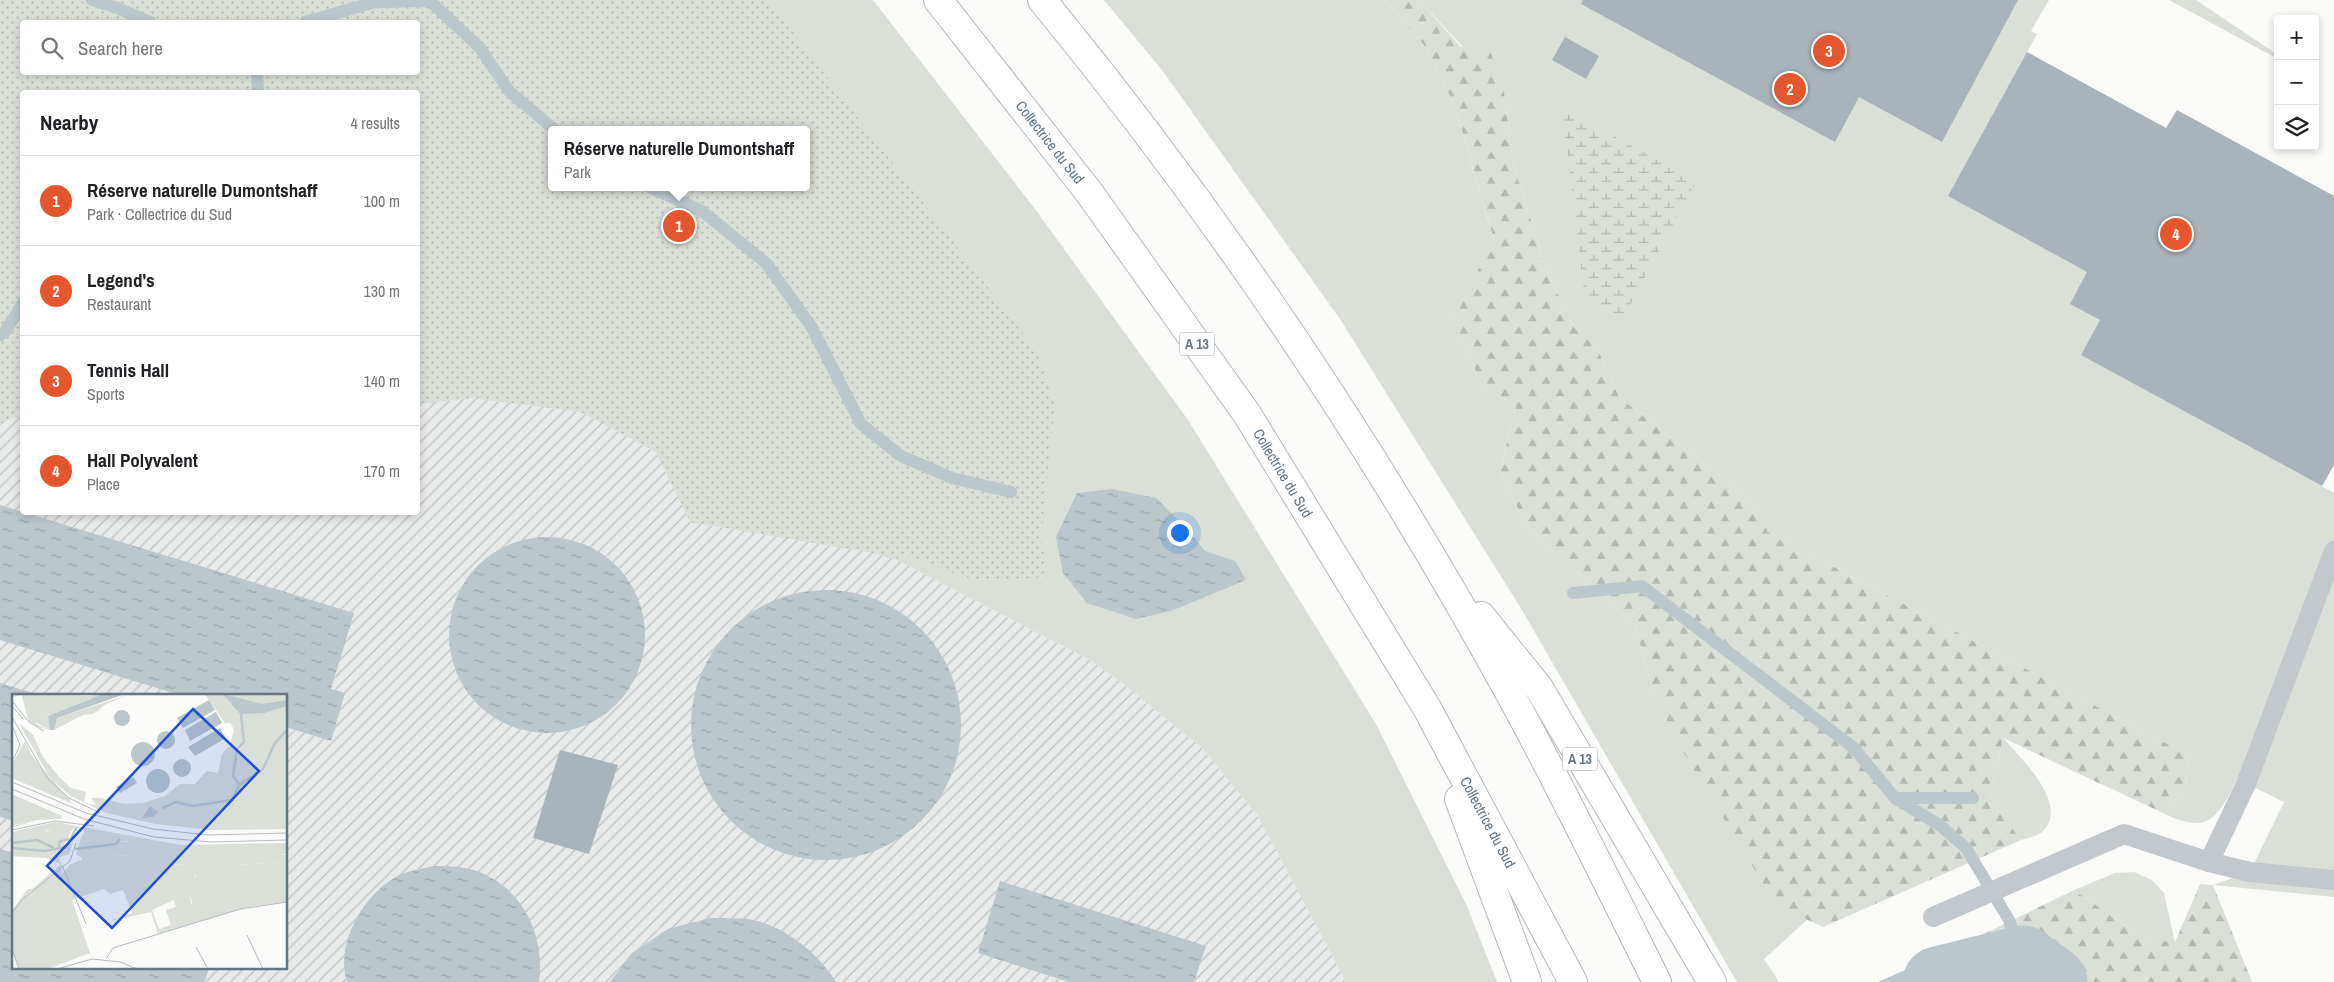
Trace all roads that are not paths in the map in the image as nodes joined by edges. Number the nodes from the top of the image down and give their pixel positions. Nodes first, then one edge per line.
1 (938, 0) edge
2 (1042, 0) edge
3 (1428, 551) junction
4 (2334, 551) edge
5 (1426, 708) junction
6 (2209, 862) junction
7 (2334, 880) edge
8 (1933, 917) dead end
9 (1527, 982) edge
10 (1573, 982) edge
11 (1657, 982) edge
12 (1712, 982) edge

1 - 5 highway, Collectrice du Sud / A 13
2 - 3 highway, A 13
3 - 11 highway, A 13
3 - 12 highway, A 13
4 - 6 lane
5 - 9 highway, A 13
5 - 10 highway, Collectrice du Sud / A 13
6 - 7 lane
6 - 8 lane

